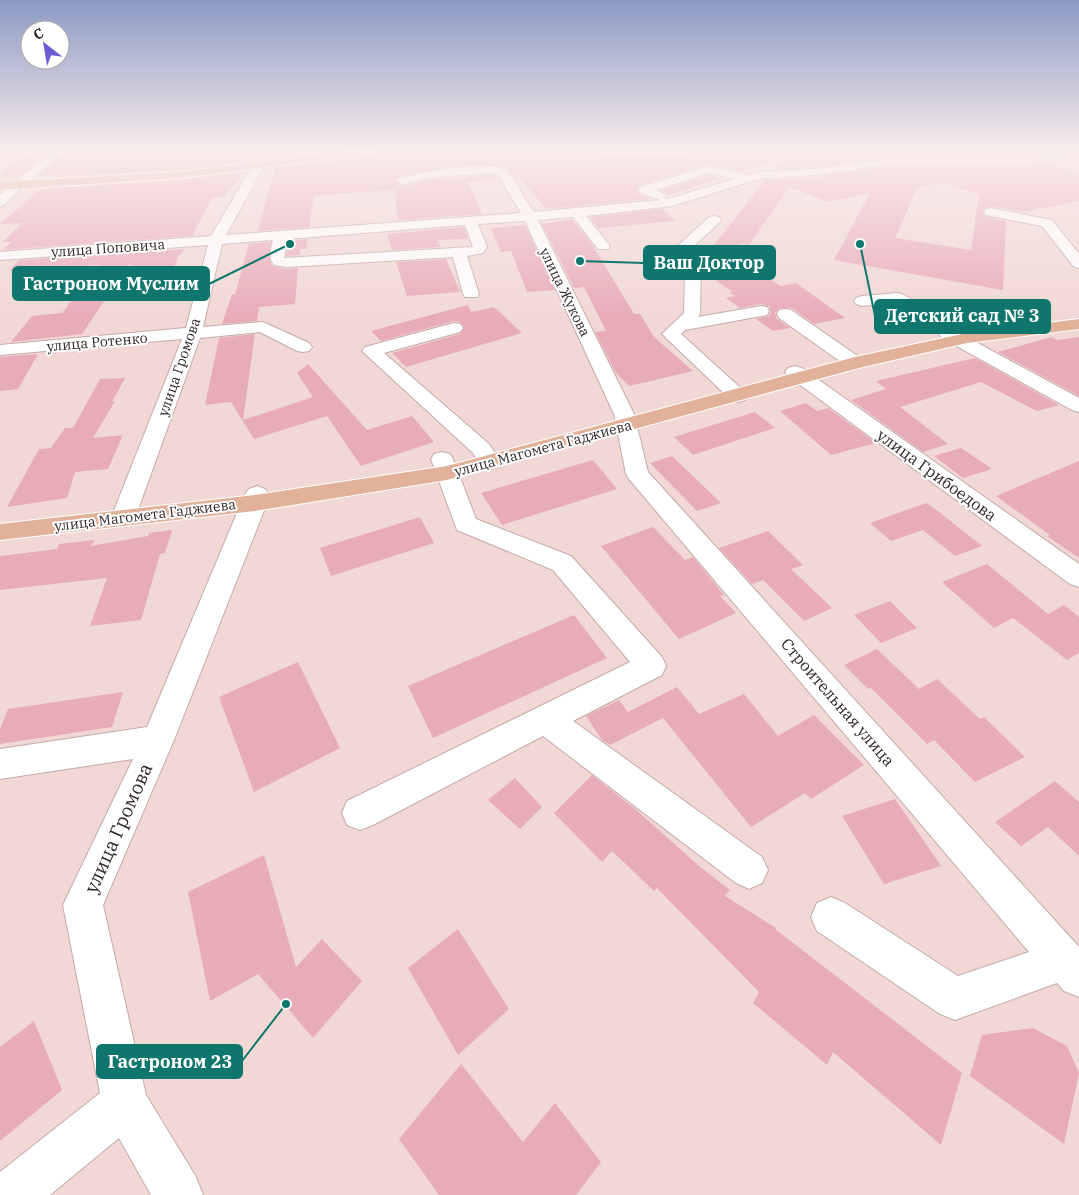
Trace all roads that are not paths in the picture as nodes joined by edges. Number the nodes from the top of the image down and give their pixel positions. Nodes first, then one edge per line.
1 (235, 207) edge
2 (523, 207) edge
3 (632, 207) edge
4 (991, 212) dead end
5 (578, 213) junction
6 (530, 217) junction
7 (714, 220) dead end
8 (470, 222) junction
9 (281, 235) junction
10 (216, 240) junction
11 (384, 242) junction
12 (603, 246) dead end
13 (459, 252) junction
14 (0, 256) edge
15 (1077, 256) edge
16 (471, 294) dead end
17 (862, 301) dead end
18 (761, 311) dead end
19 (785, 314) dead end
20 (1079, 317) edge
21 (1079, 324) edge
22 (679, 326) junction
23 (454, 328) dead end
24 (193, 334) junction
25 (958, 336) junction
26 (304, 347) dead end
27 (0, 350) edge
28 (851, 361) junction
29 (799, 374) junction
30 (733, 392) junction
31 (1079, 406) edge
32 (626, 420) junction
33 (485, 456) junction
34 (444, 466) junction
35 (256, 498) junction
36 (126, 513) junction
37 (0, 521) edge
38 (0, 532) edge
39 (1079, 577) edge
40 (546, 720) junction
41 (158, 740) junction
42 (0, 764) edge
43 (360, 813) dead end
44 (749, 870) dead end
45 (831, 917) dead end
46 (1071, 968) edge
47 (125, 1103) junction
48 (11, 1195) edge
49 (178, 1195) edge

1 - 10 street, улица Громова
2 - 6 street, улица Жукова
3 - 5 street, улица Поповича
4 - 15 street
5 - 6 street, улица Поповича
5 - 12 street
6 - 8 street, улица Поповича
6 - 32 street, улица Жукова
7 - 22 street
8 - 11 street, улица Поповича
8 - 13 street
9 - 10 street, улица Поповича
9 - 11 street, улица Поповича
9 - 11 street
10 - 14 street, улица Поповича
10 - 24 street, улица Громова
11 - 13 street
13 - 16 street
17 - 25 street
18 - 22 street
19 - 28 street
20 - 25 main road, улица Магомета Гаджиева
21 - 25 main road, улица Магомета Гаджиева
22 - 30 street
23 - 33 street
24 - 26 street, улица Ротенко
24 - 27 street, улица Ротенко
24 - 36 street, улица Громова
25 - 28 main road, улица Магомета Гаджиева
25 - 31 street
28 - 29 main road, улица Магомета Гаджиева
29 - 30 main road, улица Магомета Гаджиева
29 - 39 street, улица Грибоедова
30 - 32 main road, улица Магомета Гаджиева
32 - 33 main road, улица Магомета Гаджиева
32 - 46 street, Строительная улица
33 - 34 main road, улица Магомета Гаджиева
34 - 35 main road, улица Магомета Гаджиева
34 - 40 street
35 - 36 main road, улица Магомета Гаджиева
35 - 41 street, улица Громова
36 - 37 main road, улица Магомета Гаджиева
36 - 38 main road, улица Магомета Гаджиева
40 - 43 street
40 - 44 street
41 - 42 street
41 - 47 street, улица Громова
45 - 46 street
47 - 48 street
47 - 49 street, улица Громова

